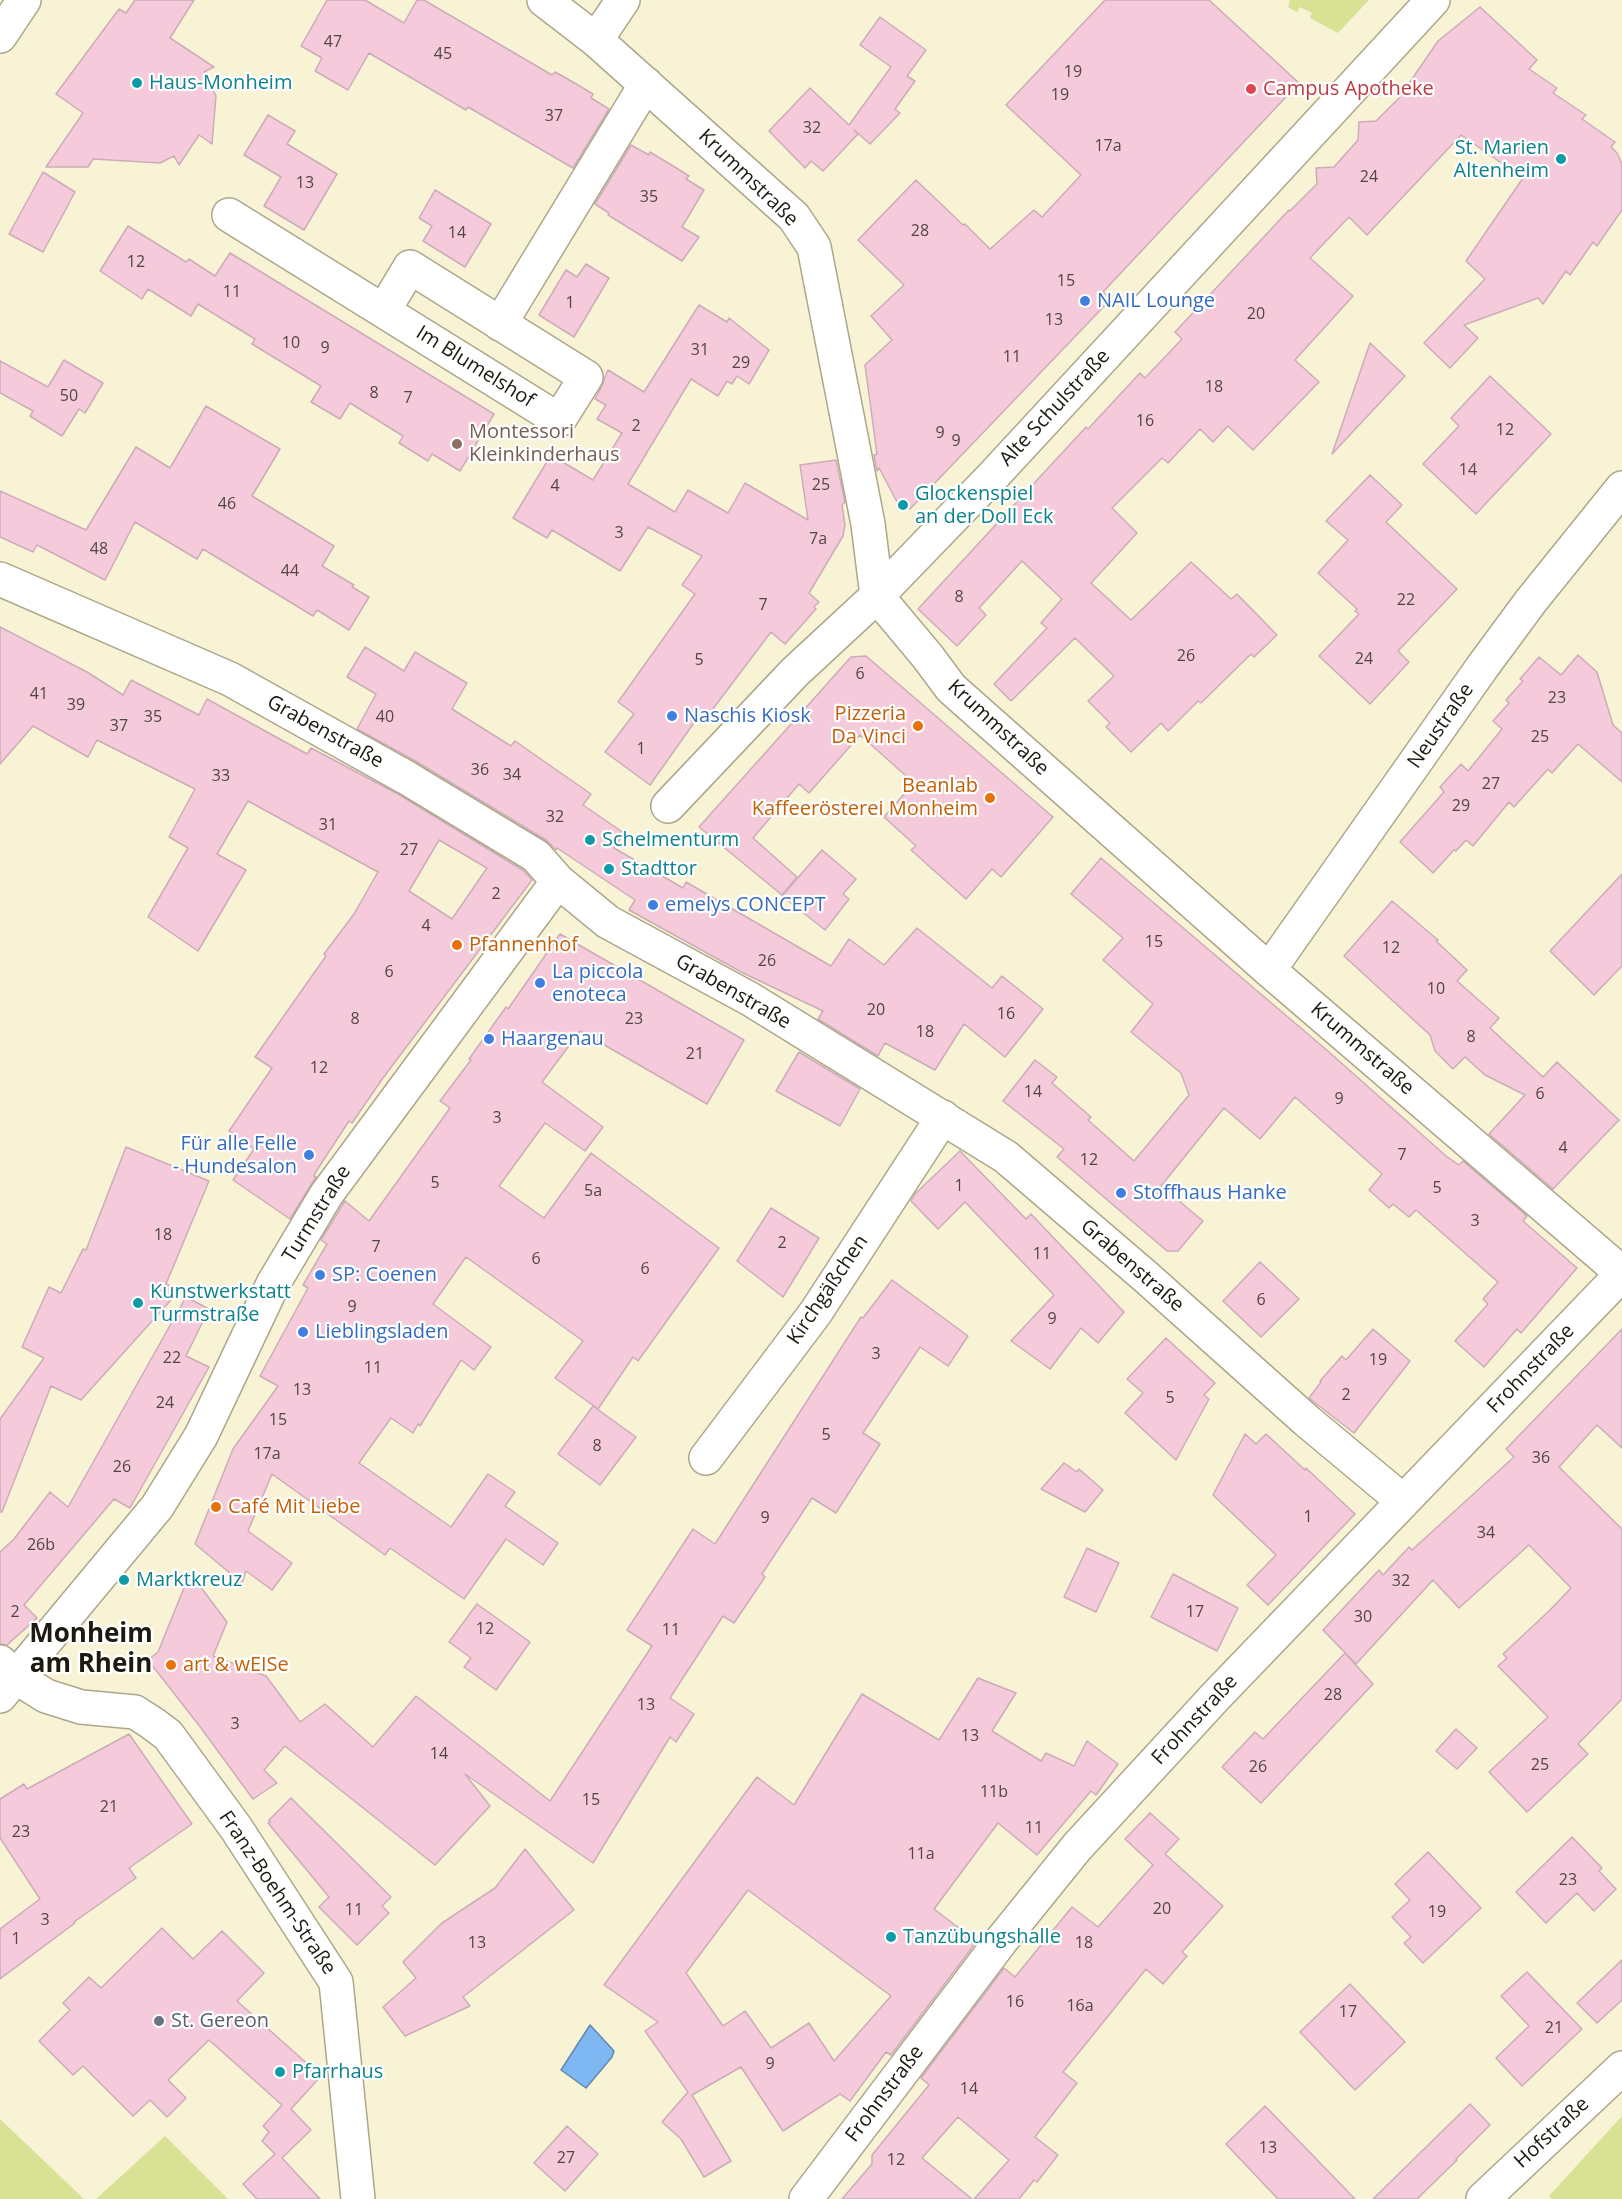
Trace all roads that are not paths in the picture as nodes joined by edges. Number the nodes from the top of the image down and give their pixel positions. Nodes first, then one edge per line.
1 (24, 0) edge
2 (544, 0) edge
3 (623, 0) edge
4 (1433, 0) edge
5 (0, 36) edge
6 (597, 40) junction
7 (646, 84) junction
8 (229, 215) dead end
9 (384, 310) junction
10 (500, 324) junction
11 (1622, 488) edge
12 (0, 579) edge
13 (877, 596) junction
14 (668, 806) dead end
15 (558, 881) junction
16 (1269, 970) junction
17 (943, 1117) junction
18 (1622, 1274) edge
19 (706, 1458) dead end
20 (1403, 1501) junction
21 (5, 1678) edge
22 (113, 1710) joint
23 (1622, 2068) edge
24 (358, 2199) edge
25 (806, 2199) edge
26 (1483, 2199) edge

1 - 5 street
2 - 6 street, Krummstraße
3 - 6 street
4 - 13 street, Alte Schulstraße
6 - 7 street, Krummstraße
7 - 10 street
7 - 13 street, Krummstraße
8 - 9 street, Im Blumelshof
9 - 10 street, Im Blumelshof
9 - 10 street, Im Blumelshof
11 - 16 street, Neustraße
12 - 15 street, Grabenstraße
13 - 14 street, Alte Schulstraße
13 - 16 street, Krummstraße
15 - 17 street, Grabenstraße
15 - 21 street, Turmstraße
16 - 18 street, Krummstraße
17 - 19 street, Kirchgäßchen
17 - 20 street, Grabenstraße
18 - 20 street, Frohnstraße
20 - 25 street, Frohnstraße
21 - 22 street, Turmstraße
22 - 24 street, Franz-Boehm-Straße
23 - 26 street, Hofstraße

